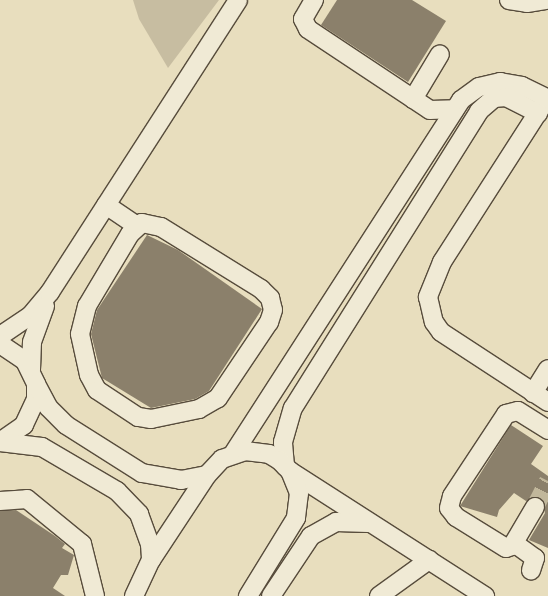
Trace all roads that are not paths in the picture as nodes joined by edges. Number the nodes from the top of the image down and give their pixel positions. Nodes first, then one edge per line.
1 (238, 0) edge
2 (314, 0) edge
3 (509, 0) edge
4 (547, 0) edge
5 (440, 54) dead end
6 (419, 103) junction
7 (544, 103) edge
8 (455, 109) junction
9 (436, 139) junction
10 (106, 205) junction
11 (136, 226) junction
12 (50, 292) junction
13 (0, 336) edge
14 (0, 344) edge
15 (548, 369) edge
16 (33, 377) junction
17 (533, 393) junction
18 (548, 402) edge
19 (548, 430) edge
20 (0, 442) edge
21 (233, 454) junction
22 (288, 468) junction
23 (207, 475) junction
24 (0, 501) edge
25 (536, 512) tunnel mouth
26 (373, 524) junction
27 (514, 543) junction
28 (150, 560) junction
29 (429, 560) junction
30 (531, 570) dead end
31 (95, 596) edge
32 (134, 596) edge
33 (248, 596) edge
34 (271, 596) edge
35 (379, 596) edge
36 (485, 596) edge

1 - 10 street
2 - 6 street
3 - 4 street
5 - 6 street
6 - 8 street
6 - 9 street
7 - 8 street
7 - 17 street
7 - 22 street
8 - 9 street
9 - 21 street
10 - 11 street
10 - 12 street
11 - 11 street
12 - 13 street
12 - 16 street
14 - 16 street
15 - 17 street
16 - 20 street
16 - 23 street
17 - 18 street
19 - 27 street
20 - 28 street
21 - 22 street
21 - 23 street
22 - 26 street
22 - 33 street
23 - 28 street
24 - 31 street
25 - 27 street
26 - 29 street
26 - 34 street
27 - 30 street
28 - 32 street
29 - 35 street
29 - 36 street

